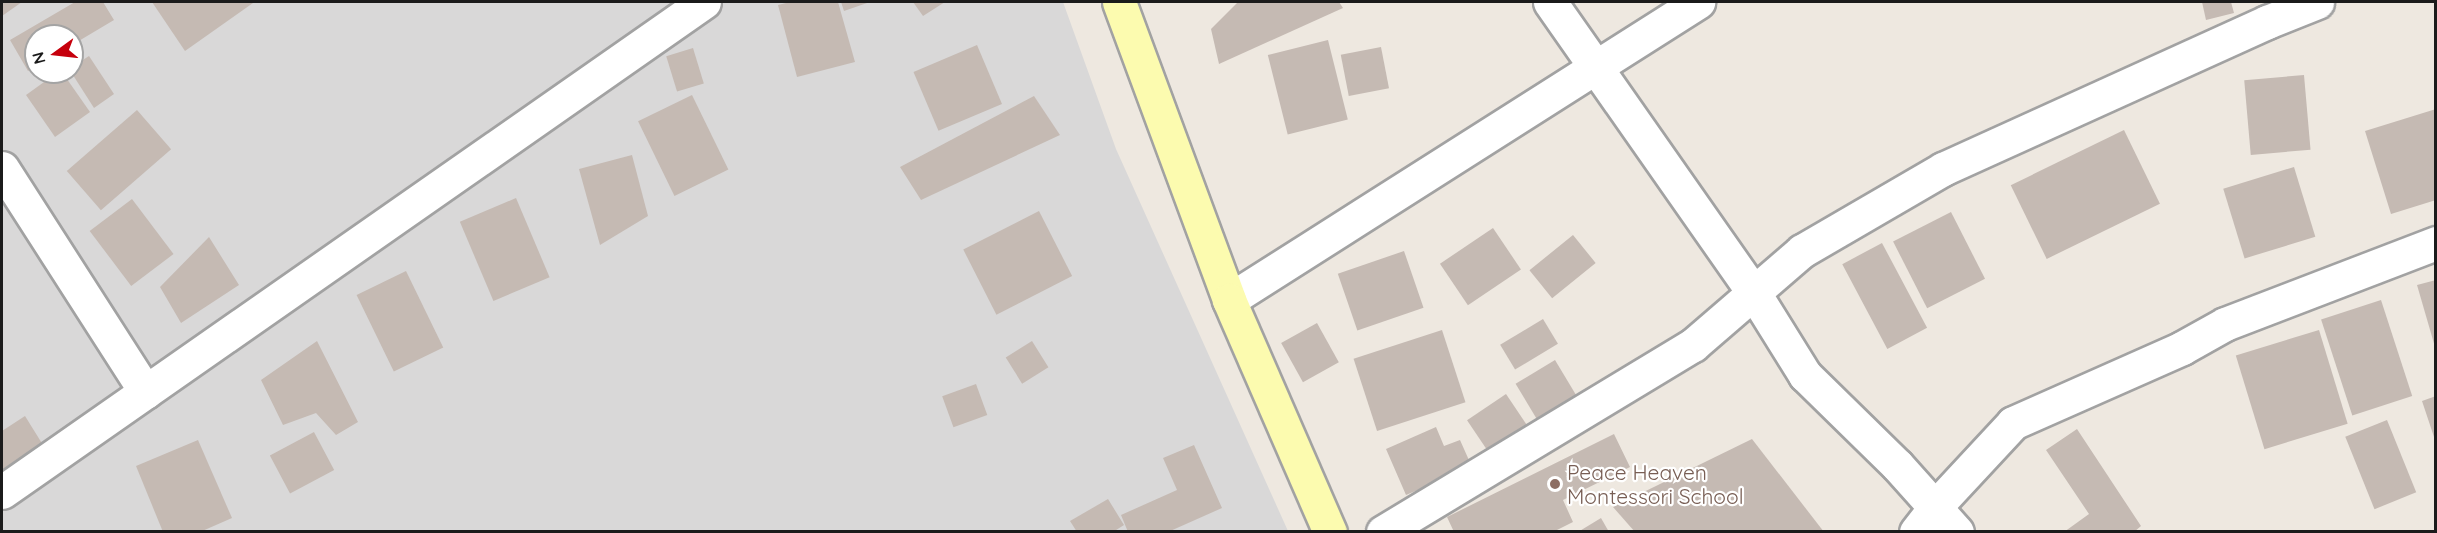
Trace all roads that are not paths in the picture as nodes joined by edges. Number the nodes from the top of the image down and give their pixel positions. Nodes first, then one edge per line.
1 (704, 2) edge
2 (1119, 2) edge
3 (1550, 2) edge
4 (1698, 2) edge
5 (2317, 2) edge
6 (1596, 68) junction
7 (2, 168) edge
8 (2436, 243) edge
9 (1754, 293) junction
10 (1229, 300) junction
11 (146, 392) junction
12 (2, 492) edge
13 (1936, 506) junction
14 (1330, 531) edge
15 (1383, 531) edge
16 (1916, 531) edge
17 (1957, 531) edge

1 - 11 street
2 - 10 main road
3 - 6 street
4 - 6 street
5 - 9 street
6 - 9 street
6 - 10 street
7 - 11 street
8 - 13 street
9 - 13 street
9 - 15 street
10 - 14 main road
11 - 12 street
13 - 16 street
13 - 17 street

